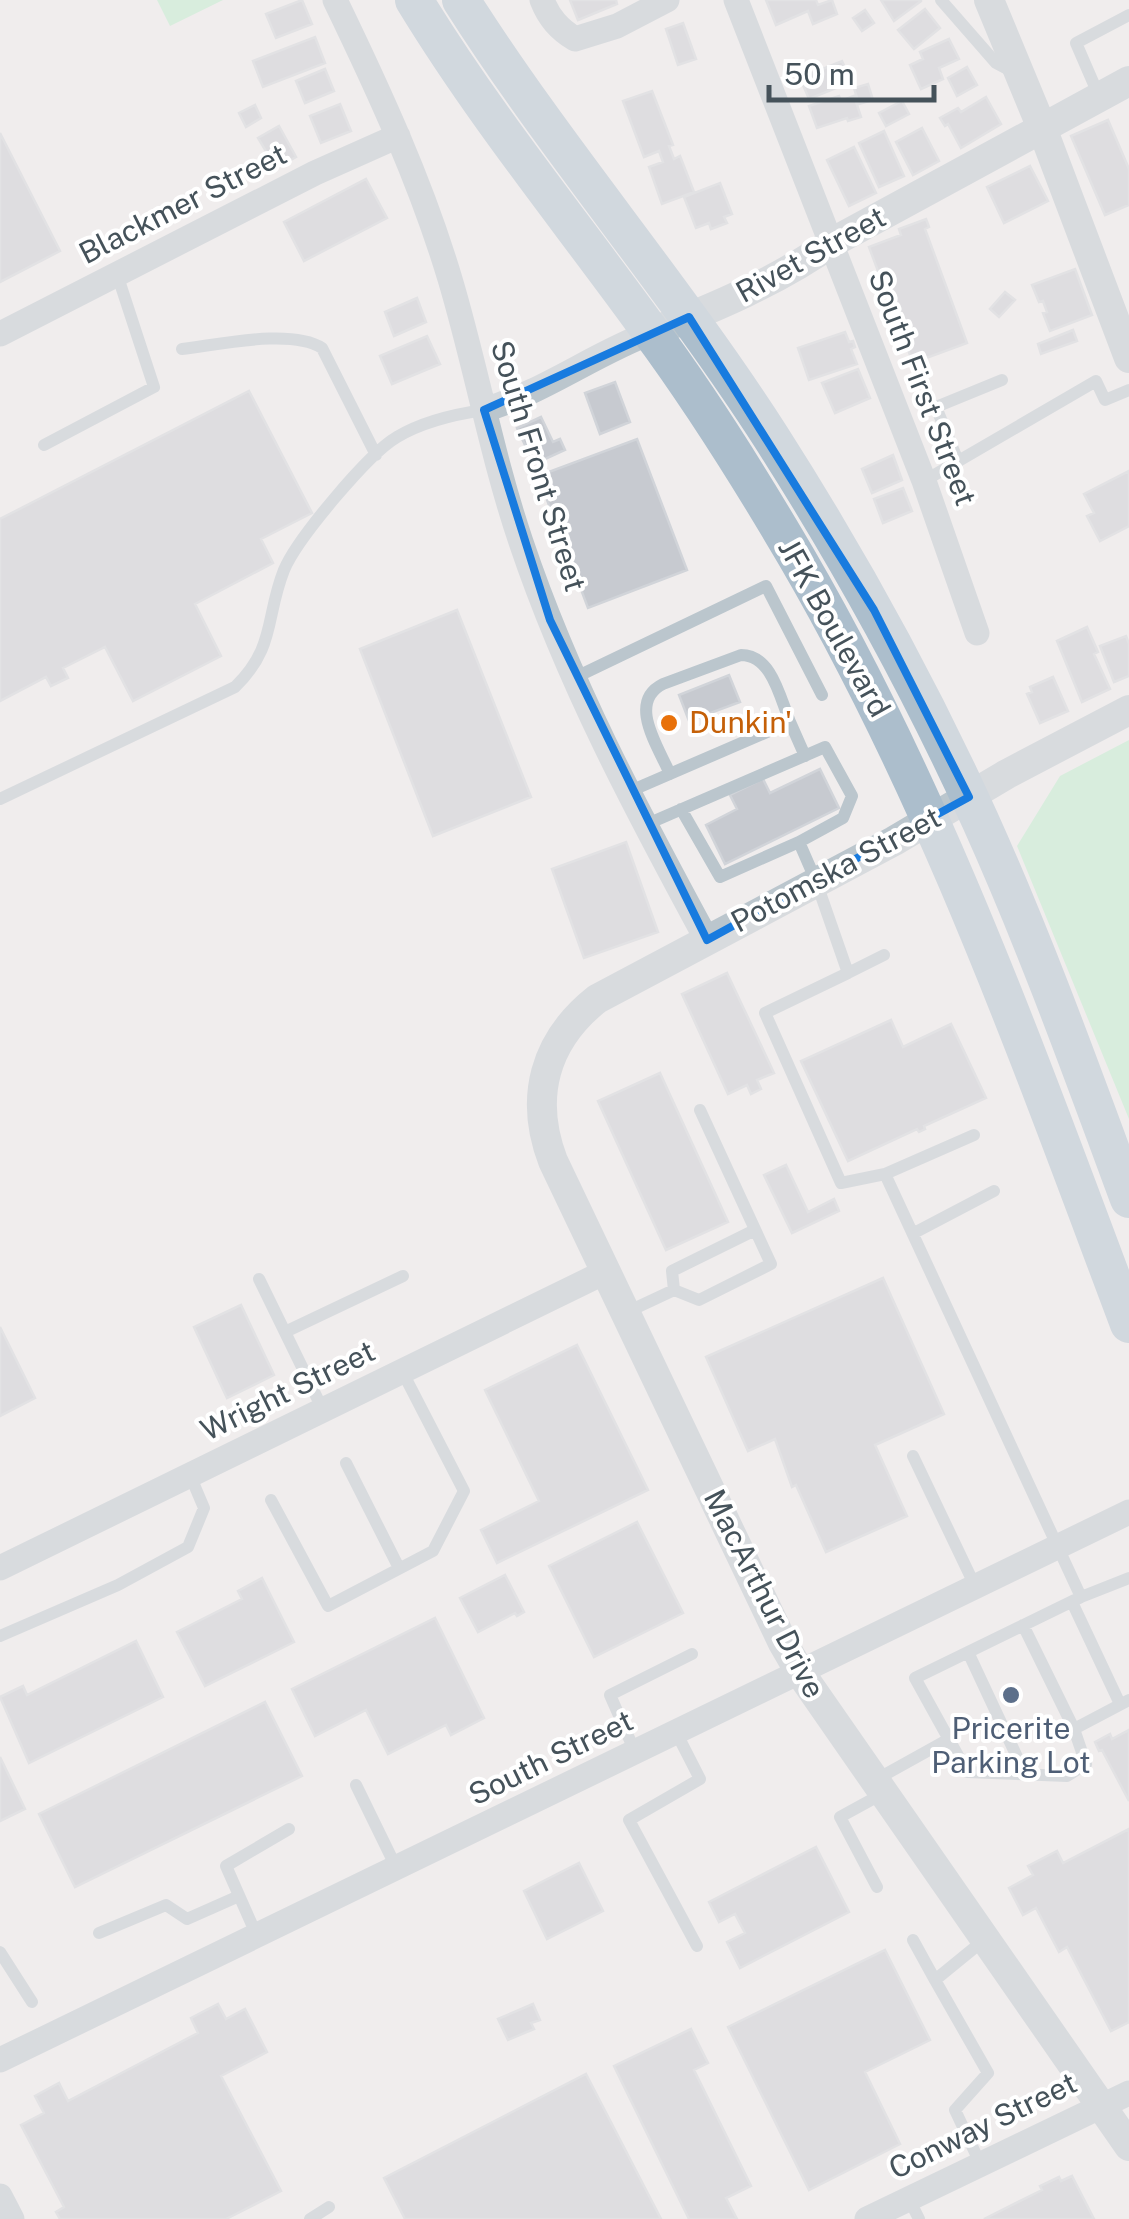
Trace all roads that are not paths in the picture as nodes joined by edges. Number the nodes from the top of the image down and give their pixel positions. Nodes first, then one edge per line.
1 (334, 0) edge
2 (414, 0) edge
3 (461, 0) edge
4 (542, 0) edge
5 (667, 0) edge
6 (736, 0) edge
7 (941, 0) edge
8 (988, 0) edge
9 (1129, 15) edge
10 (1020, 76) junction
11 (1129, 82) edge
12 (1100, 97) junction
13 (1042, 128) junction
14 (398, 136) junction
15 (832, 242) junction
16 (117, 274) junction
17 (690, 317) junction
18 (652, 332) junction
19 (0, 334) edge
20 (182, 349) dead end
21 (1129, 358) edge
22 (1002, 380) dead end
23 (1129, 390) edge
24 (484, 410) junction
25 (44, 445) dead end
26 (376, 455) junction
27 (958, 461) junction
28 (924, 481) junction
29 (977, 632) dead end
30 (574, 678) junction
31 (822, 695) dead end
32 (1129, 710) edge
33 (790, 722) junction
34 (805, 756) junction
35 (670, 774) junction
36 (628, 792) junction
37 (969, 796) junction
38 (0, 799) edge
39 (680, 810) junction
40 (931, 819) junction
41 (644, 825) junction
42 (799, 842) junction
43 (816, 881) junction
44 (707, 940) junction
45 (884, 955) dead end
46 (848, 973) junction
47 (556, 1045) joint
48 (700, 1110) dead end
49 (974, 1135) dead end
50 (885, 1174) junction
51 (994, 1191) dead end
52 (1129, 1199) edge
53 (755, 1230) junction
54 (914, 1233) junction
55 (606, 1272) junction
56 (403, 1276) dead end
57 (259, 1279) dead end
58 (674, 1290) junction
59 (625, 1313) junction
60 (1129, 1324) edge
61 (285, 1332) junction
62 (402, 1371) junction
63 (322, 1410) junction
64 (914, 1456) dead end
65 (346, 1463) dead end
66 (190, 1475) junction
67 (272, 1500) dead end
68 (1129, 1512) edge
69 (1059, 1547) junction
70 (0, 1568) edge
71 (399, 1568) junction
72 (1129, 1578) edge
73 (976, 1588) junction
74 (1077, 1600) junction
75 (1024, 1625) junction
76 (0, 1636) edge
77 (968, 1652) junction
78 (692, 1654) dead end
79 (800, 1674) junction
80 (1125, 1702) edge
81 (1074, 1730) junction
82 (677, 1734) junction
83 (949, 1740) junction
84 (636, 1754) junction
85 (1025, 1774) junction
86 (356, 1785) dead end
87 (877, 1788) junction
88 (289, 1830) dead end
89 (396, 1869) junction
90 (877, 1887) dead end
91 (239, 1896) junction
92 (100, 1933) dead end
93 (257, 1936) junction
94 (912, 1940) dead end
95 (984, 1940) junction
96 (698, 1946) dead end
97 (0, 1951) edge
98 (935, 1980) junction
99 (32, 2002) dead end
100 (0, 2060) edge
101 (1129, 2093) edge
102 (1100, 2104) junction
103 (1129, 2146) edge
104 (980, 2164) junction
105 (0, 2196) edge
106 (329, 2207) dead end
107 (914, 2209) edge
108 (12, 2219) edge
109 (310, 2219) edge
110 (867, 2219) edge

1 - 14 street, South Front Street
2 - 18 main road, JFK Boulevard
3 - 17 main road, JFK Boulevard
4 - 5 street
6 - 15 street, South First Street
7 - 10 lane
8 - 10 street
9 - 12 lane
10 - 13 street
11 - 12 street, Rivet Street
12 - 13 street, Rivet Street
13 - 15 street, Rivet Street
13 - 21 street
14 - 16 street, Blackmer Street
14 - 24 street, South Front Street
15 - 17 street, Rivet Street
15 - 28 street, South First Street
16 - 19 street, Blackmer Street
16 - 25 lane
17 - 18 street, Rivet Street
17 - 37 main road, JFK Boulevard
18 - 24 street, Rivet Street
18 - 40 main road, JFK Boulevard
20 - 26 lane
22 - 27 lane
23 - 27 lane
24 - 26 lane
24 - 30 street, South Front Street
26 - 38 lane
27 - 28 lane
28 - 29 street, South First Street
30 - 31 lane
30 - 36 street, South Front Street
32 - 37 street, Potomska Street
33 - 34 lane
33 - 35 lane
33 - 35 lane
34 - 39 lane
34 - 42 lane
35 - 36 lane
36 - 41 street, South Front Street
37 - 40 street, Potomska Street
37 - 52 main road, JFK Boulevard
39 - 41 lane
39 - 42 lane
40 - 43 street, Potomska Street
40 - 60 main road, JFK Boulevard
41 - 44 street, South Front Street
42 - 43 lane
43 - 44 street, Potomska Street
43 - 46 lane
44 - 47 street, Potomska Street
45 - 46 lane
46 - 50 lane
47 - 55 street, MacArthur Drive
48 - 53 lane
49 - 50 lane
50 - 54 lane
51 - 54 lane
53 - 58 lane
53 - 58 lane
54 - 69 lane
55 - 59 street, MacArthur Drive
55 - 62 street, Wright Street
56 - 61 lane
57 - 61 lane
58 - 59 lane
59 - 79 street, MacArthur Drive
61 - 63 lane
62 - 63 street, Wright Street
62 - 71 lane
63 - 66 street, Wright Street
64 - 73 lane
65 - 71 lane
66 - 70 street, Wright Street
66 - 76 lane
67 - 71 lane
68 - 69 street, South Street
69 - 73 street, South Street
69 - 74 lane
72 - 74 lane
73 - 79 street, South Street
74 - 75 lane
74 - 80 lane
75 - 77 lane
75 - 81 lane
77 - 83 lane
77 - 85 lane
78 - 84 lane
79 - 82 street, South Street
79 - 87 street, MacArthur Drive
80 - 81 lane
81 - 85 lane
82 - 84 street, South Street
82 - 96 lane
83 - 85 lane
83 - 87 lane
84 - 89 street, South Street
86 - 89 lane
87 - 90 lane
87 - 95 street, MacArthur Drive
88 - 91 lane
89 - 93 street, South Street
91 - 92 lane
91 - 93 lane
93 - 100 street, South Street
94 - 98 lane
95 - 98 lane
95 - 102 street, MacArthur Drive
97 - 99 lane
98 - 104 lane
101 - 102 street, Conway Street
102 - 103 street, MacArthur Drive
102 - 104 street, Conway Street
104 - 107 street, Conway Street
105 - 108 street
106 - 109 lane
107 - 110 street, Conway Street

